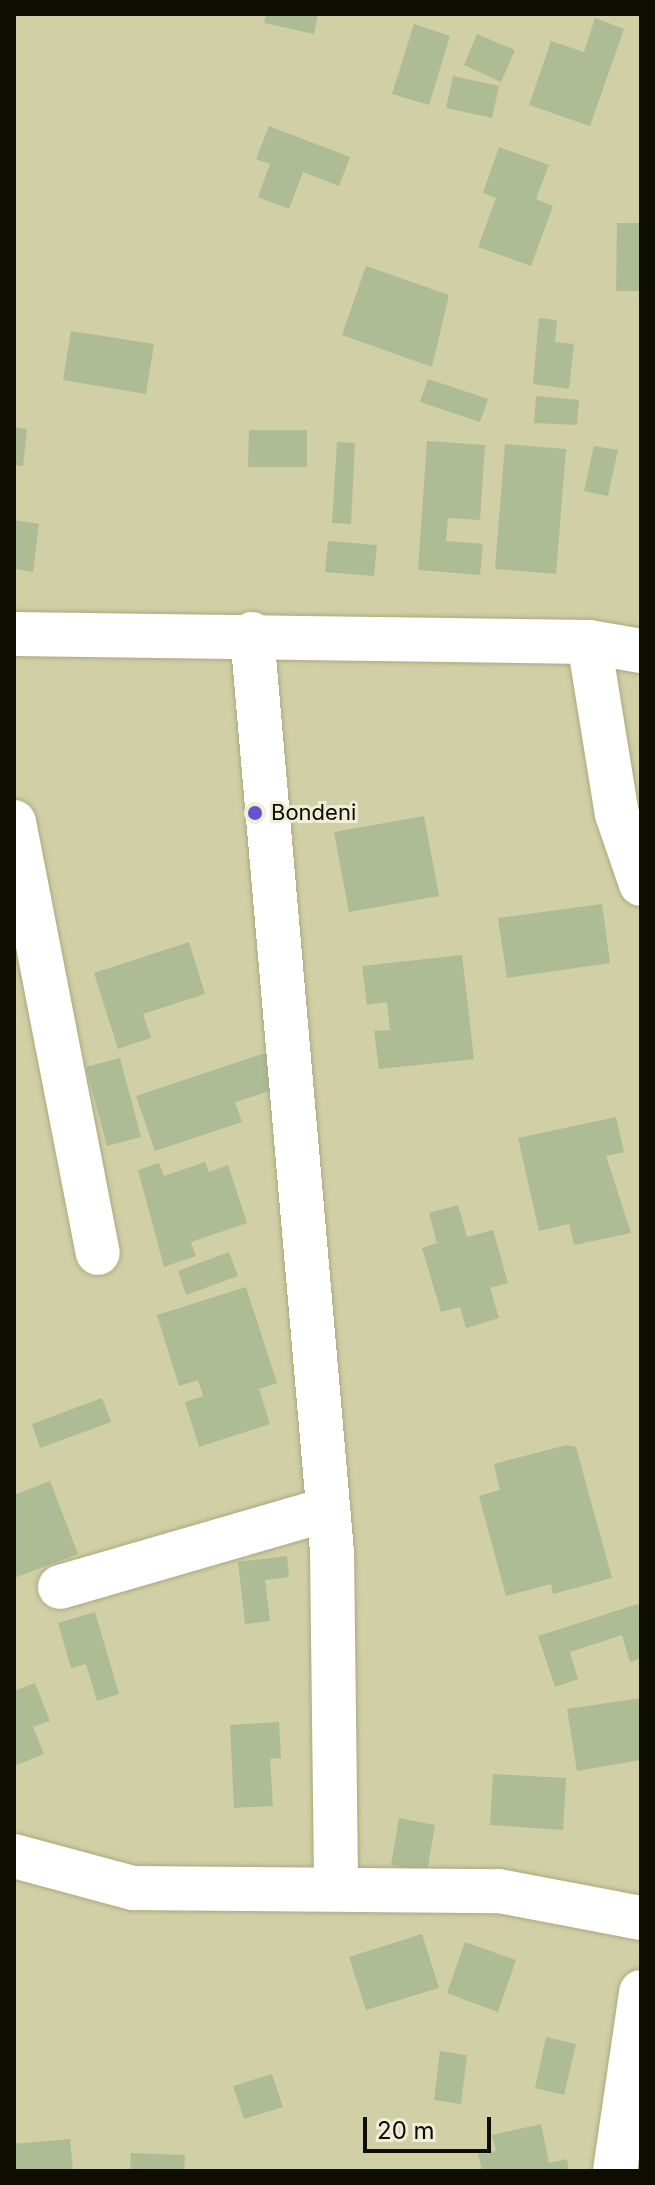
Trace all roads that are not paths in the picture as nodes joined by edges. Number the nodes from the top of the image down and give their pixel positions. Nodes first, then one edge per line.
1 (14, 634) edge
2 (252, 634) junction
3 (589, 642) junction
4 (641, 651) edge
5 (14, 822) edge
6 (641, 884) edge
7 (98, 1253) dead end
8 (328, 1509) junction
9 (60, 1587) dead end
10 (14, 1856) edge
11 (336, 1884) junction
12 (641, 1918) edge
13 (641, 1992) edge
14 (615, 2171) edge

1 - 2 street
2 - 3 street
2 - 8 street
3 - 4 street
3 - 6 street
5 - 7 street
8 - 9 street
8 - 11 street
10 - 11 street
11 - 12 street
13 - 14 street

